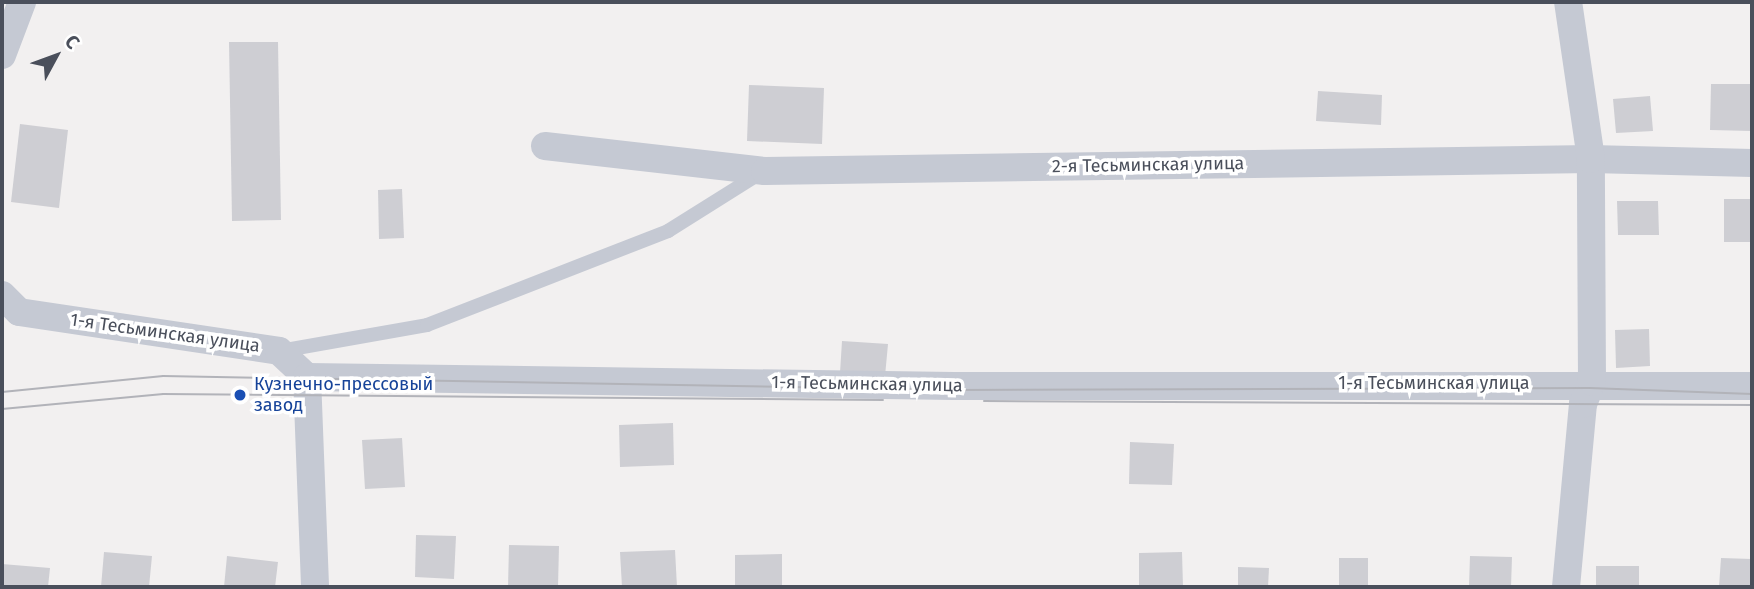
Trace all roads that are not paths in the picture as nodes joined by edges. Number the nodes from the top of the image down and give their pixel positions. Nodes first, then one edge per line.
1 (22, 2) edge
2 (1568, 2) edge
3 (2, 55) edge
4 (545, 146) dead end
5 (1591, 159) junction
6 (1752, 163) edge
7 (765, 171) junction
8 (2, 295) edge
9 (279, 351) junction
10 (307, 377) junction
11 (1592, 382) junction
12 (1752, 386) edge
13 (315, 587) edge
14 (1566, 587) edge

1 - 3 street
2 - 5 street
4 - 7 street, 2-я Тесьминская улица
5 - 6 street, 2-я Тесьминская улица
5 - 7 street, 2-я Тесьминская улица
5 - 11 street
7 - 9 lane
8 - 9 street, 1-я Тесьминская улица
9 - 10 street, 1-я Тесьминская улица
10 - 11 street, 1-я Тесьминская улица
10 - 13 street
11 - 12 street, 1-я Тесьминская улица
11 - 14 street

